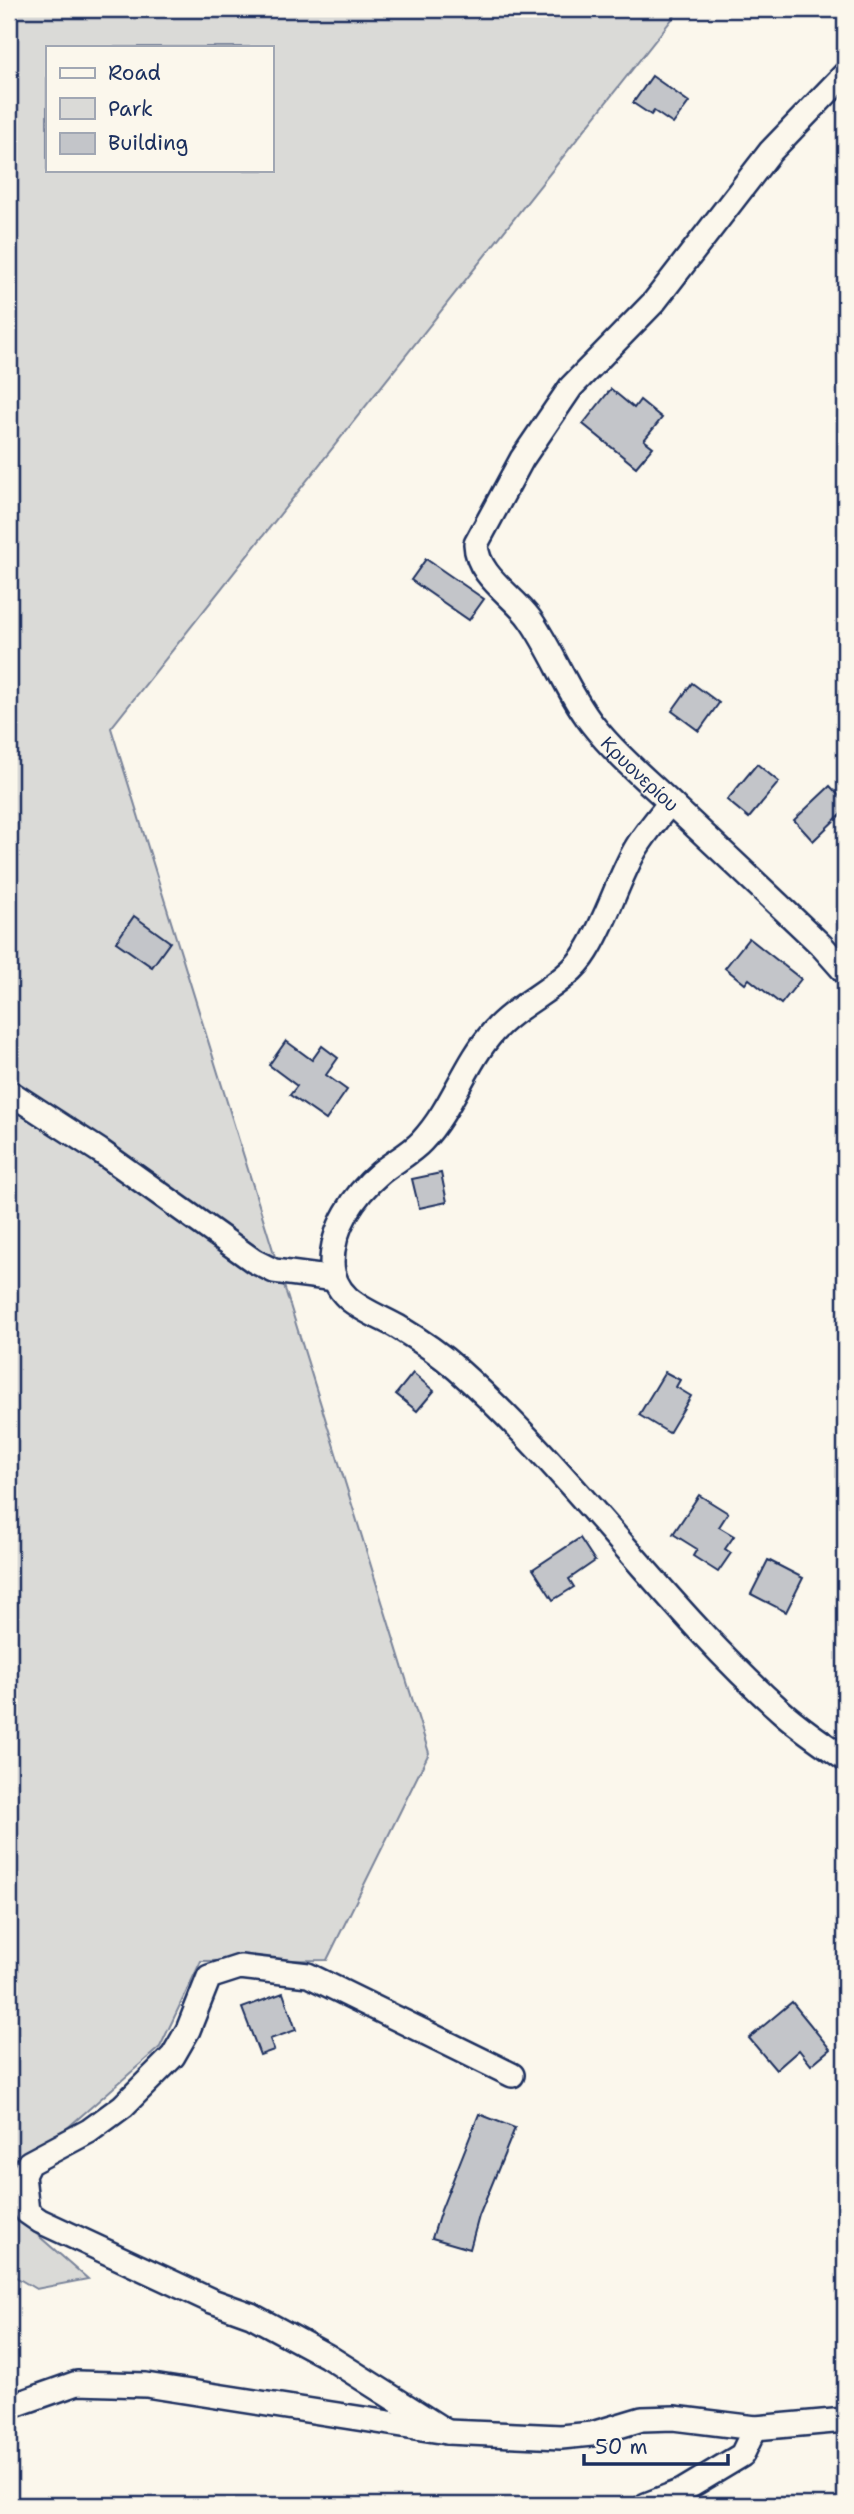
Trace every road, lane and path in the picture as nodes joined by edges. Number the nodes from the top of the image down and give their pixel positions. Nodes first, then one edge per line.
1 (845, 74) edge
2 (670, 803) junction
3 (845, 972) edge
4 (9, 1092) edge
5 (335, 1279) junction
6 (845, 1759) edge
7 (512, 2075) dead end
8 (9, 2407) edge
9 (845, 2420) edge
10 (755, 2428) junction
11 (447, 2432) junction
12 (646, 2505) edge

1 - 2 street, Κρυονερίου
2 - 3 street, Κρυονερίου
2 - 5 street
4 - 5 street
5 - 6 street
7 - 11 street
8 - 11 street
9 - 10 street
10 - 11 street
10 - 12 street

